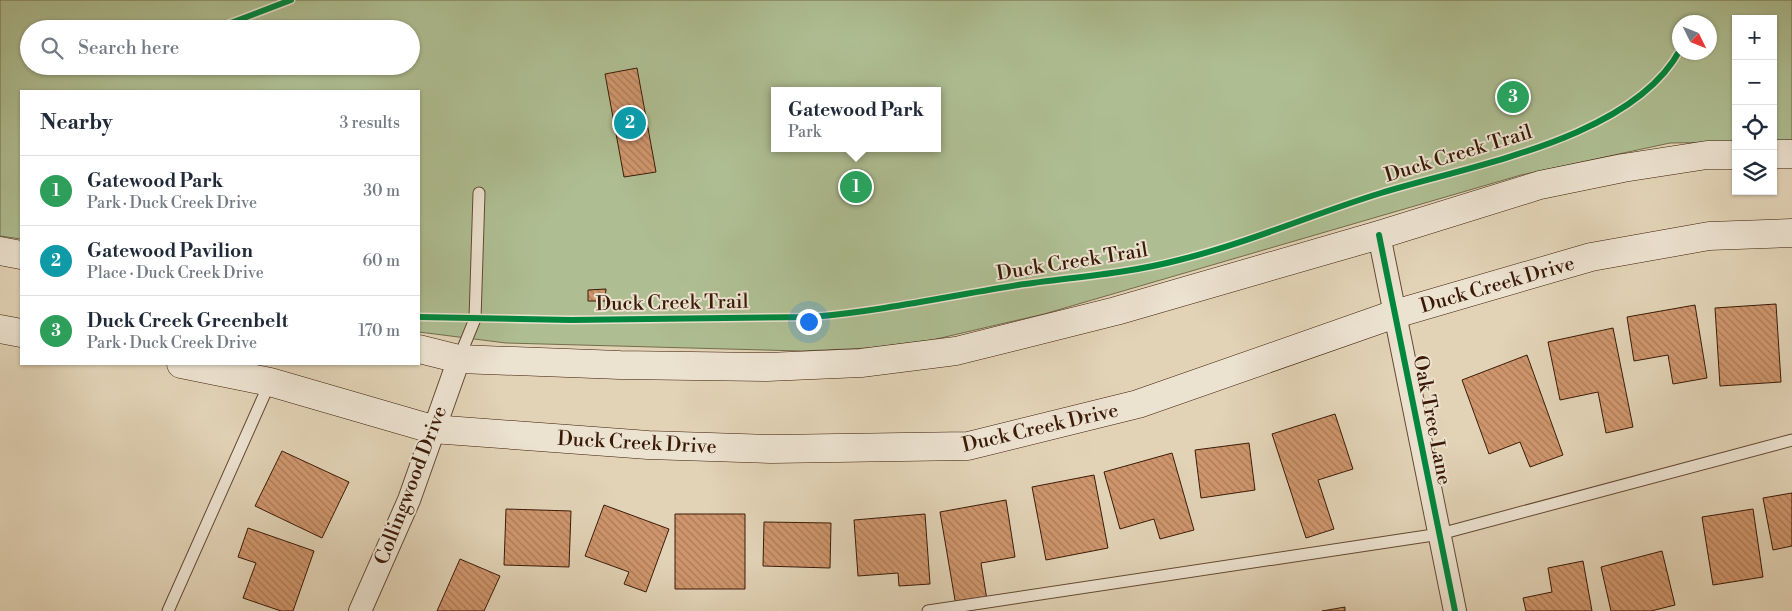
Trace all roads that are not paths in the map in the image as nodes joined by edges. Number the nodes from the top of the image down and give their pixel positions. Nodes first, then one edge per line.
1 (1777, 154) edge
2 (1792, 154) edge
3 (1732, 155) edge
4 (479, 193) dead end
5 (1792, 233) edge
6 (1379, 235) junction
7 (0, 251) edge
8 (20, 255) edge
9 (1395, 314) junction
10 (0, 329) edge
11 (20, 333) edge
12 (420, 349) edge
13 (459, 359) junction
14 (186, 365) edge
15 (270, 382) junction
16 (432, 429) junction
17 (1792, 440) edge
18 (1440, 534) junction
19 (168, 611) edge
20 (360, 611) edge
21 (928, 611) edge
22 (1455, 611) edge

1 - 2 main road
3 - 6 main road
4 - 13 lane
5 - 9 main road, Duck Creek Drive
6 - 9 street, Oak Tree Lane
6 - 13 main road
7 - 8 main road
9 - 16 main road, Duck Creek Drive
9 - 18 street, Oak Tree Lane
10 - 11 main road
12 - 13 main road
13 - 16 street, Collingwood Drive
14 - 15 main road, Duck Creek Drive
15 - 16 main road, Duck Creek Drive
15 - 19 lane
16 - 20 street, Collingwood Drive
17 - 18 lane
18 - 21 lane
18 - 22 street, Oak Tree Lane

